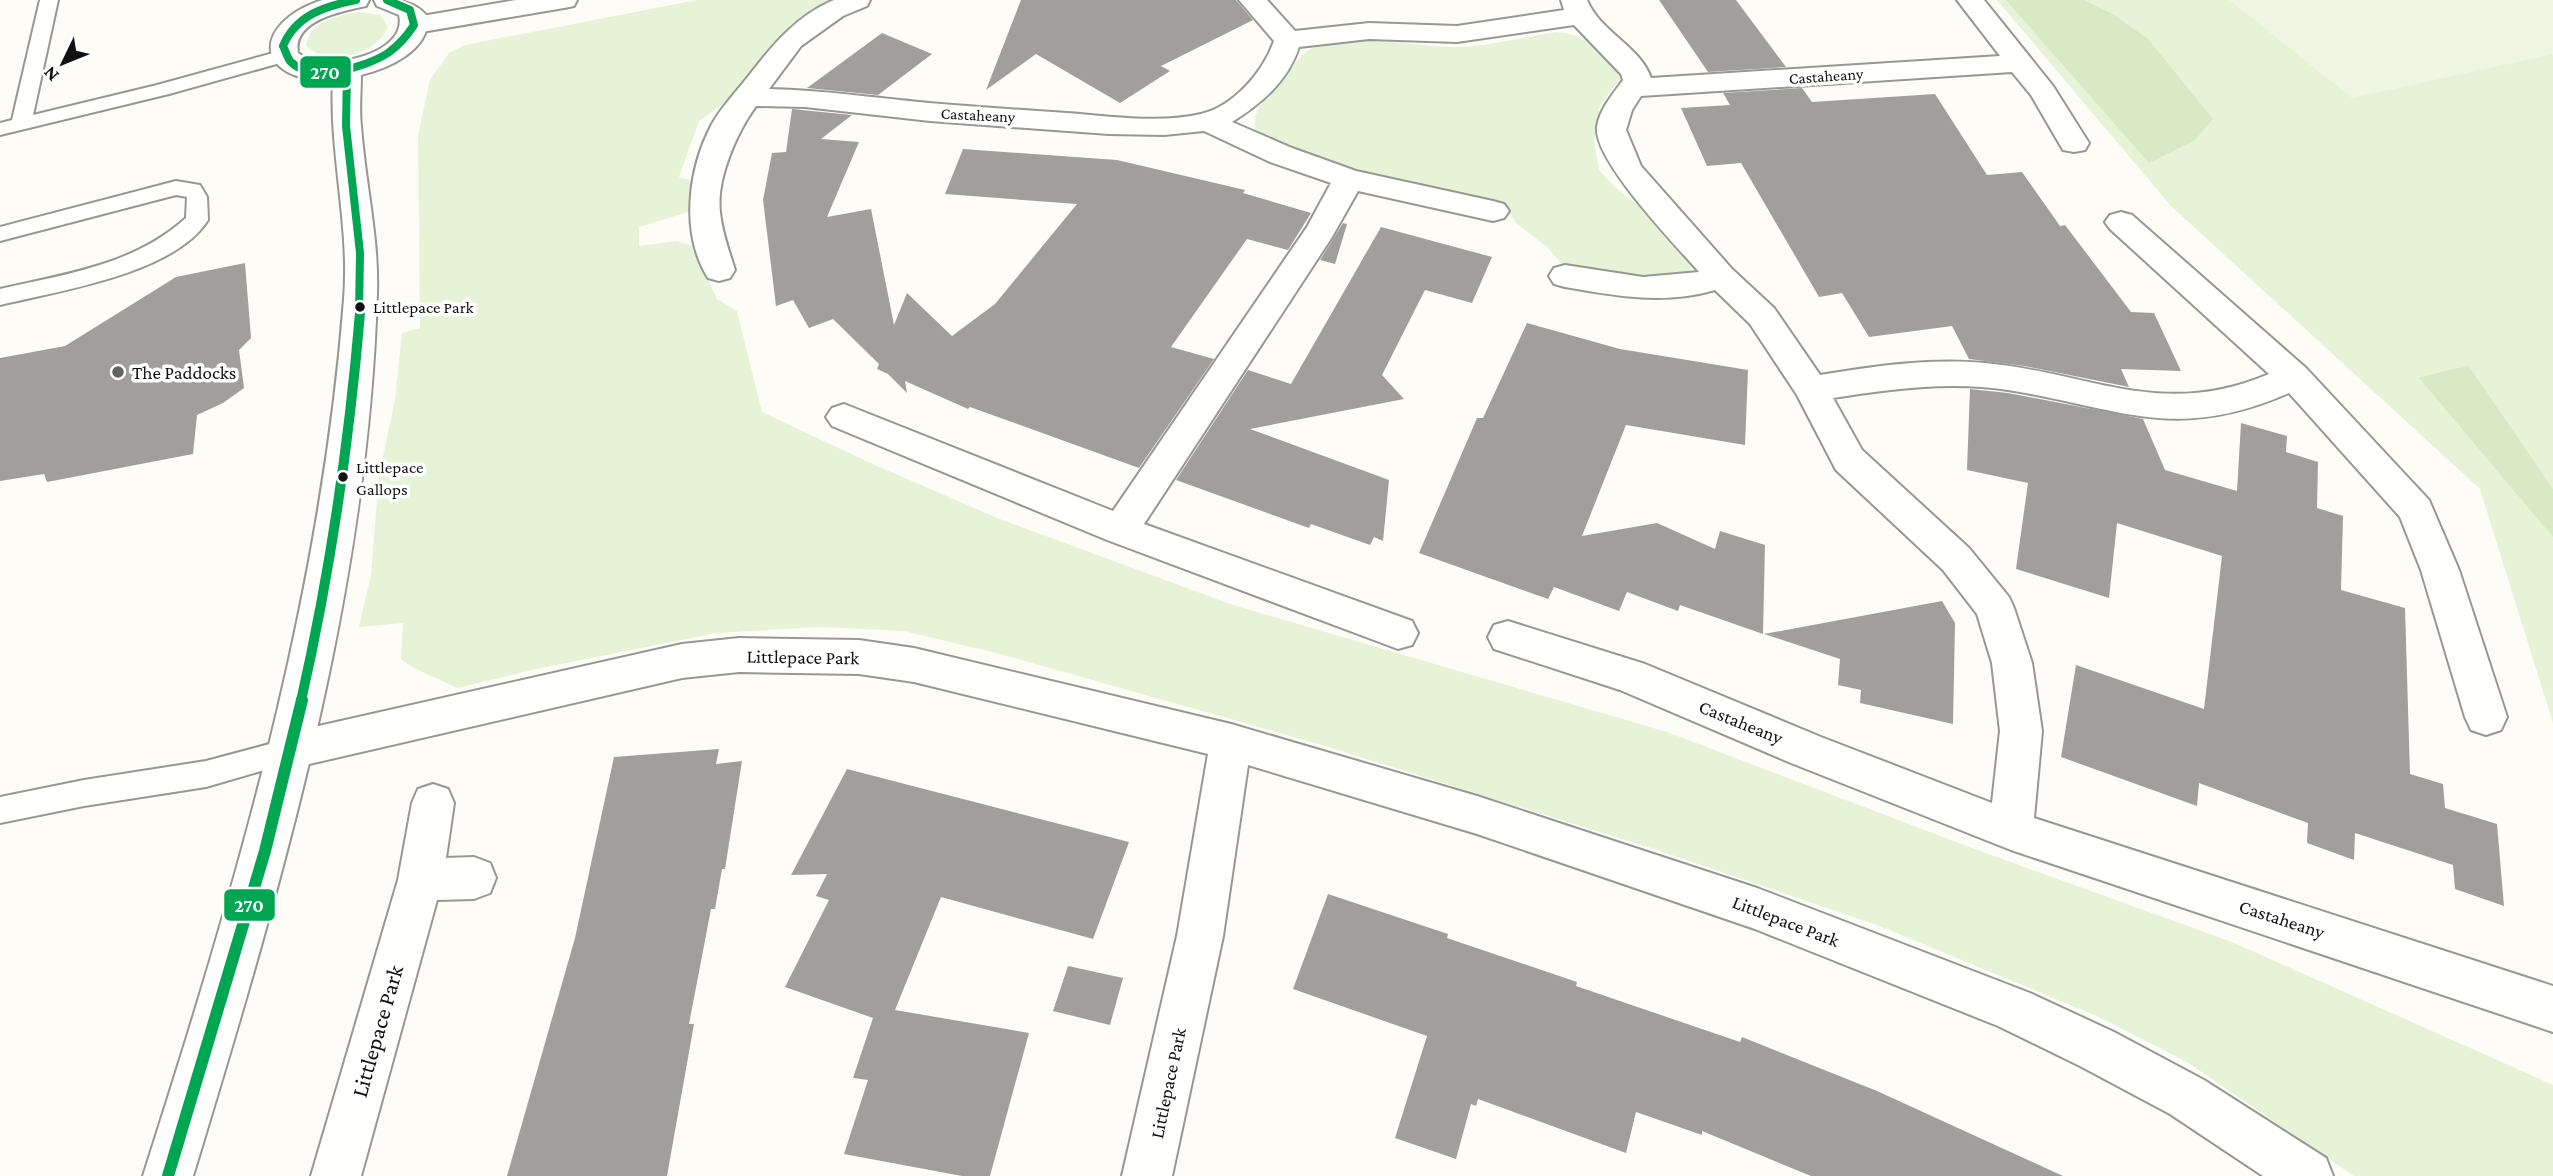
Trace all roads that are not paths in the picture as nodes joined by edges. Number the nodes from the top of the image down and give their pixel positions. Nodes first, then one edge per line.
1 (50, 0) edge
2 (387, 0) edge
3 (564, 0) edge
4 (857, 0) edge
5 (1252, 0) edge
6 (1970, 0) edge
7 (345, 1) edge
8 (1577, 8) edge
9 (416, 25) junction
10 (1288, 40) junction
11 (284, 56) junction
12 (2018, 63) junction
13 (348, 69) junction
14 (1633, 88) junction
15 (749, 97) junction
16 (1208, 122) junction
17 (21, 124) junction
18 (0, 129) edge
19 (2074, 143) dead end
20 (1349, 178) junction
21 (1493, 211) dead end
22 (2121, 222) dead end
23 (0, 234) edge
24 (719, 270) dead end
25 (1564, 276) dead end
26 (1721, 277) junction
27 (0, 297) edge
28 (2294, 377) junction
29 (1811, 389) junction
30 (844, 417) dead end
31 (1120, 530) junction
32 (1398, 633) dead end
33 (1508, 637) dead end
34 (2486, 716) dead end
35 (1231, 742) junction
36 (292, 750) junction
37 (433, 803) dead end
38 (0, 810) edge
39 (2011, 830) junction
40 (474, 878) dead end
41 (420, 880) junction
42 (2553, 1009) edge
43 (168, 1176) edge
44 (336, 1176) edge
45 (1147, 1176) edge
46 (2308, 1176) edge

1 - 17 lane
2 - 9 street
3 - 9 street
4 - 15 street
5 - 10 street
6 - 12 street
7 - 11 street
8 - 10 street
8 - 14 street
9 - 13 street
10 - 16 street, Castaheany
11 - 13 street
11 - 17 lane
12 - 14 street, Castaheany
12 - 19 street
13 - 36 street
14 - 26 street
15 - 16 street, Castaheany
15 - 24 street
16 - 20 street, Castaheany
17 - 18 lane
20 - 21 street, Castaheany
20 - 31 street
22 - 28 street
23 - 27 lane
25 - 26 street
26 - 29 street
28 - 29 street
28 - 34 street
29 - 39 street
30 - 31 street
31 - 32 street
33 - 39 street, Castaheany
35 - 36 street, Littlepace Park
35 - 45 street, Littlepace Park
35 - 46 street, Littlepace Park
36 - 38 lane
36 - 43 street
37 - 41 street, Littlepace Park
39 - 42 street, Castaheany
40 - 41 street
41 - 44 street, Littlepace Park

